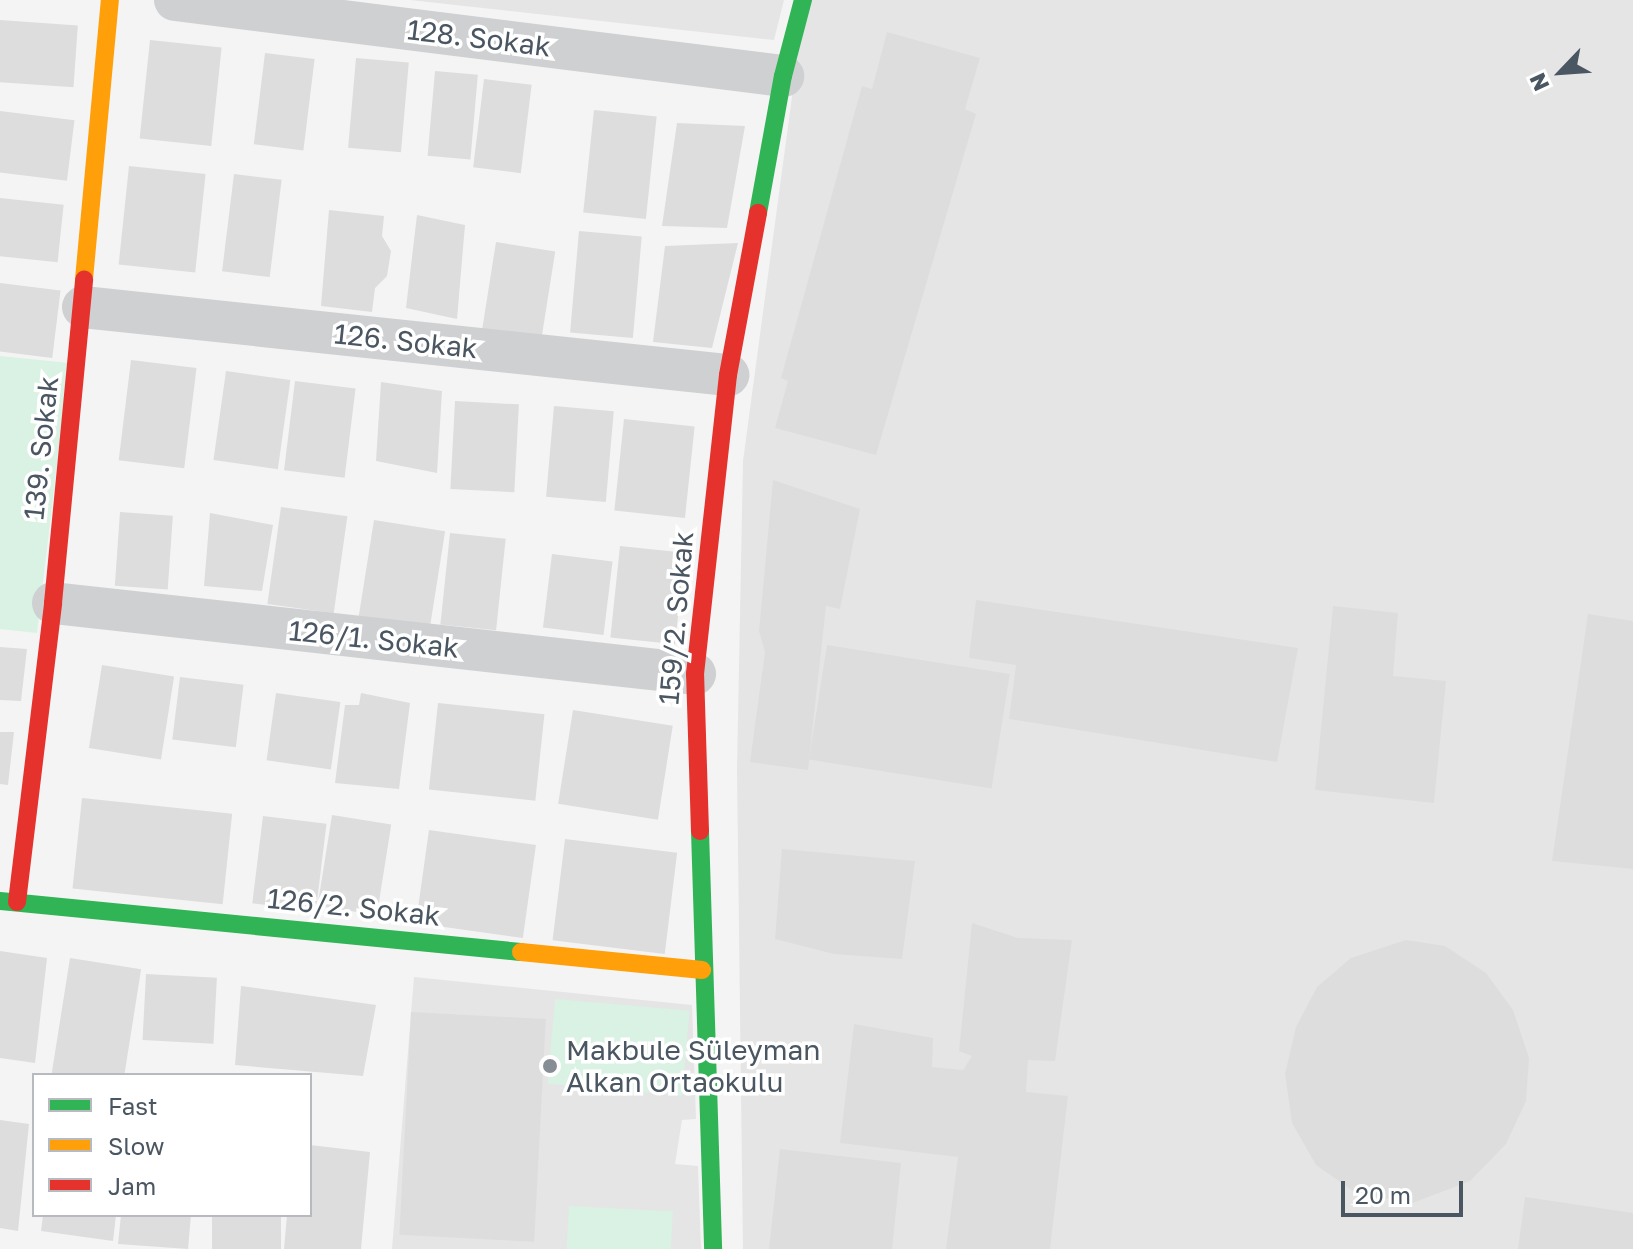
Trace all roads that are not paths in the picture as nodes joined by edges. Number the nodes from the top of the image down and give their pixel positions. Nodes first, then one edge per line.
1 (110, 0) edge
2 (175, 0) edge
3 (803, 0) edge
4 (783, 76) junction
5 (83, 307) junction
6 (728, 375) junction
7 (53, 603) junction
8 (695, 674) junction
9 (9, 901) edge
10 (702, 970) junction
11 (713, 1249) edge

1 - 5 street, 139. Sokak
2 - 4 street, 128. Sokak
3 - 4 street, 159/2. Sokak
4 - 6 street, 159/2. Sokak
5 - 6 street, 126. Sokak
5 - 7 street, 139. Sokak
6 - 8 street, 159/2. Sokak
7 - 8 street, 126/1. Sokak
7 - 9 street, 139. Sokak
8 - 10 street, 159/2. Sokak
9 - 10 street, 126/2. Sokak
10 - 11 street, 159/2. Sokak

